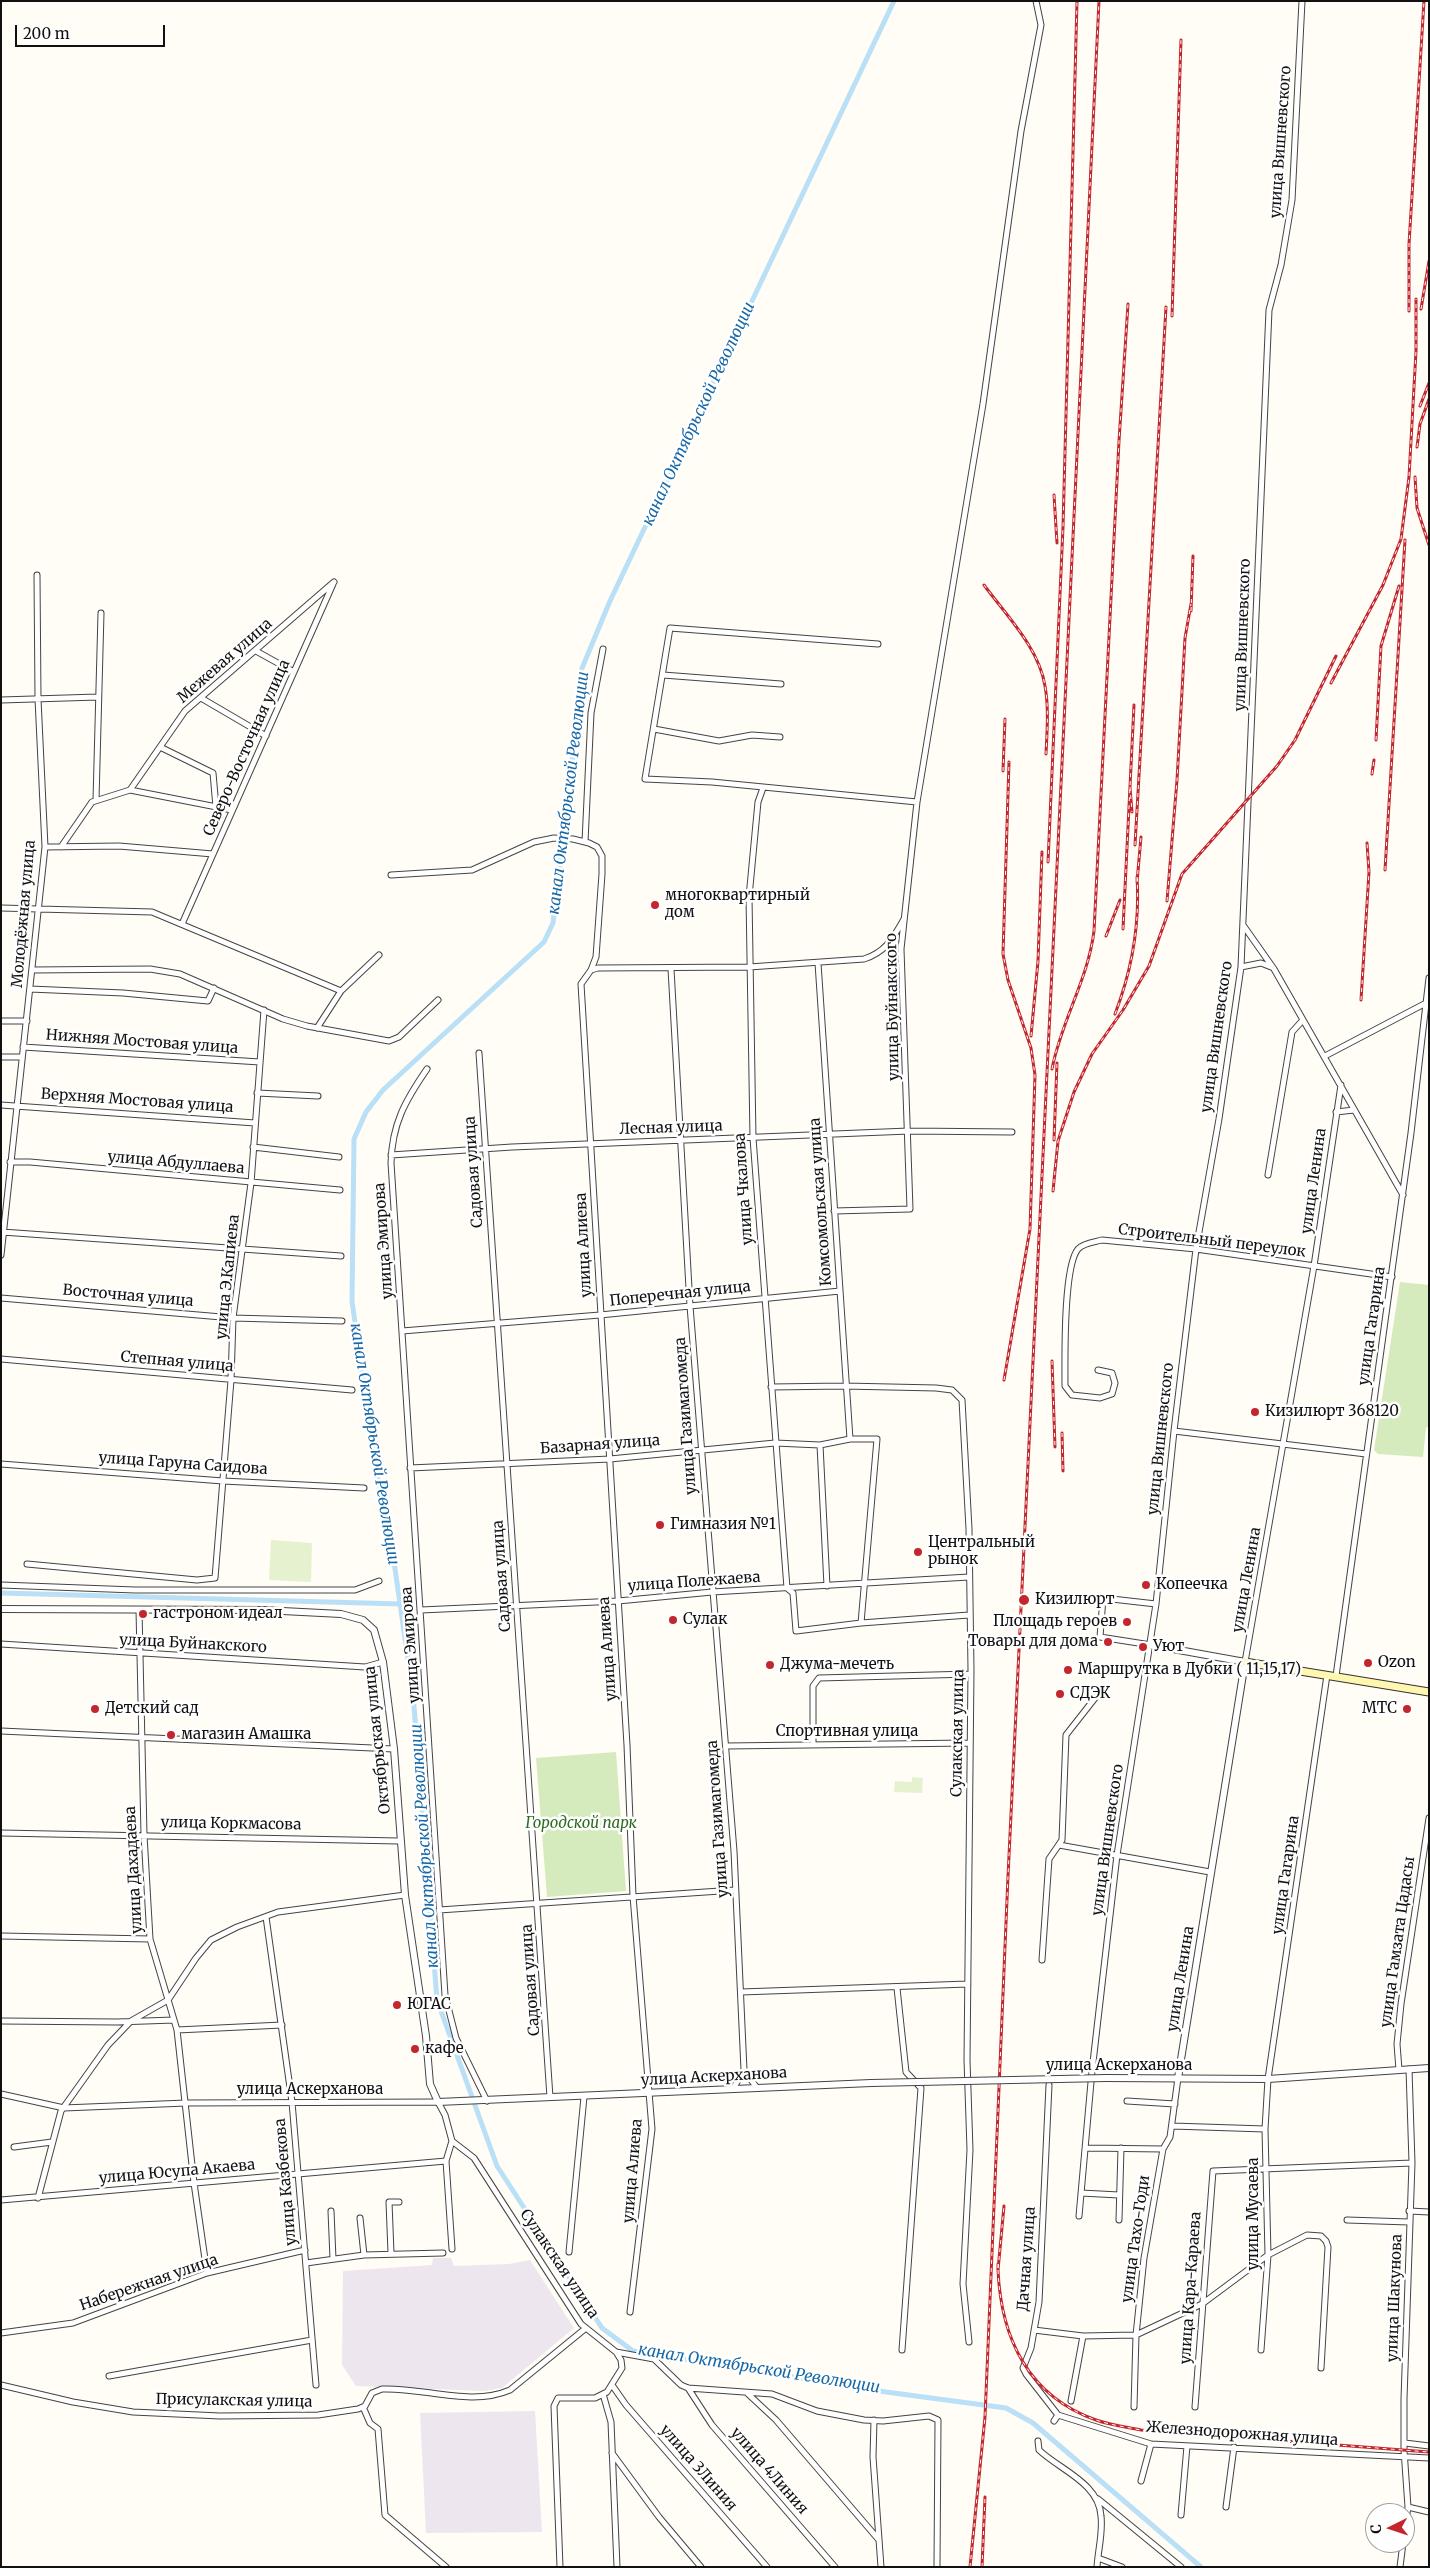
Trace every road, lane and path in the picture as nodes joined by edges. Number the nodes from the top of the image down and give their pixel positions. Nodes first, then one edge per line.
1 (1036, 1) edge
2 (1302, 1) edge
3 (37, 575) dead end
4 (334, 582) joint
5 (101, 613) dead end
6 (878, 644) dead end
7 (603, 649) dead end
8 (256, 651) junction
9 (294, 672) junction
10 (663, 675) junction
11 (781, 684) dead end
12 (98, 697) junction
13 (201, 698) junction
14 (38, 699) junction
15 (1, 700) edge
16 (654, 729) junction
17 (266, 736) junction
18 (780, 737) dead end
19 (160, 747) junction
20 (763, 788) junction
21 (130, 790) junction
22 (96, 800) junction
23 (917, 802) junction
24 (216, 808) junction
25 (232, 810) junction
26 (585, 842) junction
27 (44, 847) junction
28 (61, 847) junction
29 (213, 854) junction
30 (391, 875) dead end
31 (39, 907) junction
32 (1, 908) edge
33 (904, 919) junction
34 (182, 924) junction
35 (1243, 925) junction
36 (379, 955) dead end
37 (818, 963) junction
38 (749, 967) junction
39 (1241, 967) junction
40 (671, 969) junction
41 (1274, 969) junction
42 (32, 970) junction
43 (591, 970) junction
44 (1429, 978) edge
45 (214, 988) junction
46 (30, 989) junction
47 (341, 991) junction
48 (438, 1000) dead end
49 (1427, 1002) edge
50 (264, 1010) junction
51 (1, 1021) edge
52 (27, 1021) junction
53 (1302, 1021) junction
54 (317, 1028) junction
55 (23, 1047) junction
56 (479, 1054) dead end
57 (1325, 1056) junction
58 (1, 1057) edge
59 (22, 1057) junction
60 (260, 1062) junction
61 (427, 1070) dead end
62 (1341, 1085) junction
63 (258, 1093) junction
64 (318, 1096) dead end
65 (1, 1105) edge
66 (16, 1105) junction
67 (1354, 1110) junction
68 (1336, 1112) junction
69 (255, 1123) junction
70 (909, 1131) junction
71 (1012, 1132) dead end
72 (828, 1135) junction
73 (753, 1138) junction
74 (679, 1140) junction
75 (591, 1144) junction
76 (254, 1147) junction
77 (484, 1150) junction
78 (391, 1155) junction
79 (339, 1157) dead end
80 (10, 1162) junction
81 (1268, 1175) dead end
82 (1, 1177) edge
83 (8, 1177) junction
84 (251, 1183) junction
85 (340, 1190) dead end
86 (1403, 1195) junction
87 (834, 1211) junction
88 (2, 1232) edge
89 (1196, 1248) junction
90 (243, 1250) junction
91 (1, 1255) edge
92 (340, 1256) dead end
93 (1314, 1266) junction
94 (1392, 1277) junction
95 (840, 1292) junction
96 (1, 1298) edge
97 (764, 1298) junction
98 (690, 1306) junction
99 (600, 1315) junction
100 (233, 1318) junction
101 (342, 1321) dead end
102 (497, 1323) junction
103 (402, 1331) junction
104 (1, 1359) edge
105 (1098, 1370) dead end
106 (231, 1380) junction
107 (844, 1386) junction
108 (771, 1387) junction
109 (352, 1390) dead end
110 (1174, 1431) junction
111 (850, 1439) junction
112 (775, 1443) junction
113 (820, 1445) junction
114 (1284, 1445) junction
115 (701, 1450) junction
116 (1366, 1454) junction
117 (610, 1459) junction
118 (507, 1463) junction
119 (1, 1464) edge
120 (410, 1468) junction
121 (224, 1480) junction
122 (364, 1488) dead end
123 (27, 1564) dead end
124 (969, 1577) junction
125 (379, 1580) dead end
126 (863, 1584) junction
127 (1, 1585) edge
128 (828, 1586) junction
129 (787, 1588) junction
130 (712, 1592) junction
131 (618, 1601) junction
132 (517, 1604) junction
133 (1156, 1604) junction
134 (1, 1609) edge
135 (139, 1610) junction
136 (422, 1610) junction
137 (969, 1615) junction
138 (861, 1623) junction
139 (1, 1644) edge
140 (1151, 1645) junction
141 (140, 1653) junction
142 (383, 1662) junction
143 (1245, 1662) junction
144 (971, 1674) junction
145 (1327, 1675) junction
146 (1336, 1676) junction
147 (1429, 1692) edge
148 (1099, 1693) dead end
149 (1, 1731) edge
150 (142, 1737) junction
151 (969, 1743) junction
152 (813, 1745) junction
153 (726, 1746) junction
154 (394, 1749) junction
155 (1429, 1818) edge
156 (1, 1833) edge
157 (144, 1835) junction
158 (399, 1841) junction
159 (1059, 1844) junction
160 (1117, 1855) junction
161 (1210, 1872) junction
162 (736, 1890) junction
163 (405, 1895) junction
164 (633, 1896) junction
165 (538, 1903) junction
166 (439, 1910) junction
167 (266, 1917) junction
168 (1, 1936) edge
169 (150, 1940) junction
170 (1042, 1960) dead end
171 (968, 1984) junction
172 (897, 1988) junction
173 (742, 1992) junction
174 (168, 2000) junction
175 (174, 2020) junction
176 (1, 2021) edge
177 (131, 2022) junction
178 (282, 2025) junction
179 (177, 2030) junction
180 (1429, 2068) edge
181 (1408, 2069) junction
182 (744, 2070) junction
183 (1399, 2070) junction
184 (1178, 2078) junction
185 (1268, 2079) junction
186 (1049, 2085) dead end
187 (757, 2088) junction
188 (733, 2089) junction
189 (648, 2093) junction
190 (1, 2094) edge
191 (550, 2097) junction
192 (584, 2097) junction
193 (484, 2101) junction
194 (1127, 2101) dead end
195 (292, 2102) junction
196 (438, 2102) junction
197 (186, 2103) junction
198 (1175, 2104) junction
199 (64, 2108) junction
200 (1172, 2126) junction
201 (1265, 2130) junction
202 (452, 2141) junction
203 (52, 2142) junction
204 (14, 2147) dead end
205 (1086, 2148) junction
206 (1121, 2148) junction
207 (1163, 2149) junction
208 (446, 2161) junction
209 (1412, 2164) junction
210 (1266, 2170) junction
211 (298, 2174) junction
212 (194, 2183) junction
213 (1081, 2193) junction
214 (1120, 2195) junction
215 (38, 2198) junction
216 (1, 2200) edge
217 (399, 2202) dead end
218 (1409, 2210) junction
219 (331, 2211) dead end
220 (1429, 2212) edge
221 (1079, 2216) dead end
222 (360, 2218) dead end
223 (1119, 2220) dead end
224 (1346, 2220) dead end
225 (1409, 2222) junction
226 (452, 2249) dead end
227 (305, 2250) junction
228 (443, 2252) dead end
229 (569, 2252) dead end
230 (391, 2253) junction
231 (364, 2255) junction
232 (1268, 2255) junction
233 (333, 2260) junction
234 (306, 2262) junction
235 (206, 2273) junction
236 (1202, 2304) junction
237 (630, 2312) dead end
238 (586, 2328) junction
239 (1034, 2330) junction
240 (1, 2333) edge
241 (1136, 2335) junction
242 (1083, 2336) junction
243 (312, 2340) junction
244 (969, 2342) dead end
245 (902, 2350) dead end
246 (1261, 2350) dead end
247 (616, 2352) junction
248 (1321, 2368) dead end
249 (109, 2376) dead end
250 (316, 2385) dead end
251 (612, 2385) junction
252 (1, 2386) edge
253 (688, 2388) junction
254 (746, 2393) junction
255 (603, 2394) junction
256 (1071, 2400) dead end
257 (363, 2407) junction
258 (1134, 2407) dead end
259 (1195, 2407) dead end
260 (1058, 2415) junction
261 (874, 2420) junction
262 (1054, 2421) dead end
263 (1038, 2441) dead end
264 (1404, 2443) junction
265 (1151, 2444) junction
266 (1187, 2446) junction
267 (1429, 2446) edge
268 (1234, 2447) junction
269 (612, 2453) junction
270 (1404, 2456) junction
271 (1429, 2458) edge
272 (1140, 2481) dead end
273 (1097, 2498) junction
274 (1408, 2503) edge
275 (1226, 2507) dead end
276 (1415, 2509) edge
277 (1429, 2512) edge
278 (1181, 2515) dead end
279 (879, 2540) junction
280 (1402, 2553) edge
281 (1098, 2558) junction
282 (446, 2567) edge
283 (560, 2567) edge
284 (617, 2567) edge
285 (701, 2567) edge
286 (767, 2567) edge
287 (835, 2567) edge
288 (881, 2567) edge
289 (936, 2567) edge
290 (1097, 2567) edge
291 (1122, 2567) edge
292 (1181, 2567) edge
293 (1400, 2567) edge

1 - 23 street, улица Буйнакского
2 - 35 street, улица Вишневского
3 - 14 street, Молодёжная улица
4 - 8 street, Межевая улица
4 - 9 street, Северо-Восточная улица
5 - 12 street
6 - 10 street
7 - 26 street
8 - 9 street
8 - 13 street, Межевая улица
9 - 17 street, Северо-Восточная улица
10 - 11 street
10 - 16 street
12 - 14 street
12 - 22 street
13 - 17 street
13 - 19 street, Межевая улица
14 - 15 street
14 - 27 street, Молодёжная улица
16 - 18 street
16 - 20 street
17 - 25 street, Северо-Восточная улица
19 - 21 street, Межевая улица
19 - 24 street
20 - 23 street
20 - 38 street, улица Чкалова
21 - 22 street
21 - 24 street
22 - 28 street
23 - 33 street, улица Буйнакского
24 - 25 street
25 - 29 street, Северо-Восточная улица
26 - 30 street
26 - 43 street
27 - 28 street
27 - 31 street, Молодёжная улица
28 - 29 street
29 - 34 street, Северо-Восточная улица
31 - 32 street
31 - 34 street
31 - 42 street, Молодёжная улица
33 - 37 street
33 - 70 street, улица Буйнакского
34 - 47 street
35 - 39 street, улица Вишневского
35 - 41 street
36 - 47 street
37 - 38 street
37 - 72 street, Комсомольская улица
38 - 40 street
38 - 73 street, улица Чкалова
39 - 41 street
39 - 89 street, улица Вишневского
40 - 43 street
40 - 74 street, улица Газимагомеда
41 - 53 street
42 - 45 street
42 - 46 street, Молодёжная улица
43 - 75 street, улица Алиева
44 - 49 street, улица Гагарина
45 - 46 street
45 - 50 street
46 - 52 street, Молодёжная улица
47 - 54 street
48 - 54 street
49 - 57 street
49 - 86 street, улица Гагарина
50 - 54 street
50 - 60 street, улица Э.Капиева
51 - 52 street
52 - 55 street, Молодёжная улица
53 - 57 street
53 - 81 street
55 - 59 street, Молодёжная улица
55 - 60 street, Нижняя Мостовая улица
56 - 77 street, Садовая улица
57 - 62 street
58 - 59 street
59 - 66 street, Молодёжная улица
60 - 63 street, улица Э.Капиева
61 - 78 street, улица Эмирова
62 - 67 street
62 - 68 street, улица Ленина
63 - 64 street
63 - 69 street, улица Э.Капиева
65 - 66 street, Верхняя Мостовая улица
66 - 69 street, Верхняя Мостовая улица
66 - 80 street, Молодёжная улица
67 - 68 street
67 - 86 street
68 - 93 street, улица Ленина
69 - 76 street, улица Э.Капиева
70 - 71 street, Лесная улица
70 - 72 street, Лесная улица
70 - 87 street, улица Буйнакского
72 - 73 street, Лесная улица
72 - 87 street, Комсомольская улица
73 - 74 street, Лесная улица
73 - 97 street, улица Чкалова
74 - 75 street, Лесная улица
74 - 98 street, улица Газимагомеда
75 - 77 street, Лесная улица
75 - 99 street, улица Алиева
76 - 79 street
76 - 84 street, улица Э.Капиева
77 - 78 street, Лесная улица
77 - 102 street, Садовая улица
78 - 103 street, улица Эмирова
80 - 83 street, Молодёжная улица
80 - 84 street, улица Абдуллаева
82 - 83 street
83 - 88 street, Молодёжная улица
84 - 85 street, улица Абдуллаева
84 - 90 street, улица Э.Капиева
86 - 94 street, улица Гагарина
87 - 95 street, Комсомольская улица
88 - 90 street
88 - 91 street, Молодёжная улица
89 - 93 street, Строительный переулок
89 - 105 street, Строительный переулок
89 - 110 street, улица Вишневского
90 - 92 street
90 - 100 street, улица Э.Капиева
93 - 94 street, Строительный переулок
93 - 114 street, улица Ленина
94 - 116 street, улица Гагарина
95 - 97 street, Поперечная улица
95 - 107 street, Комсомольская улица
96 - 100 street, Восточная улица
97 - 98 street, Поперечная улица
97 - 108 street, улица Чкалова
98 - 99 street, Поперечная улица
98 - 115 street, улица Газимагомеда
99 - 102 street, Поперечная улица
99 - 117 street, улица Алиева
100 - 101 street, Восточная улица
100 - 106 street, улица Э.Капиева
102 - 103 street, Поперечная улица
102 - 118 street, Садовая улица
103 - 120 street, улица Эмирова
104 - 106 street, Степная улица
106 - 109 street, Степная улица
106 - 121 street, улица Э.Капиева
107 - 108 street
107 - 111 street, Комсомольская улица
107 - 124 street, Сулакская улица
108 - 112 street, улица Чкалова
110 - 114 street
110 - 133 street, улица Вишневского
111 - 113 street
111 - 126 street
112 - 113 street, Базарная улица
112 - 115 street, Базарная улица
112 - 129 street, улица Чкалова
113 - 128 street
114 - 116 street
114 - 143 street, улица Ленина
115 - 117 street, Базарная улица
115 - 130 street, улица Газимагомеда
116 - 146 street, улица Гагарина
117 - 118 street, Базарная улица
117 - 131 street, улица Алиева
118 - 120 street, Базарная улица
118 - 132 street, Садовая улица
119 - 121 street, улица Гаруна Саидова
120 - 136 street, улица Эмирова
121 - 122 street, улица Гаруна Саидова
121 - 123 street, улица Э.Капиева
124 - 126 street, улица Полежаева
124 - 137 street, Сулакская улица
125 - 127 street
126 - 128 street, улица Полежаева
126 - 138 street
128 - 129 street, улица Полежаева
129 - 130 street, улица Полежаева
129 - 138 street, улица Чкалова
130 - 131 street, улица Полежаева
130 - 153 street, улица Газимагомеда
131 - 132 street, улица Полежаева
131 - 164 street, улица Алиева
132 - 136 street, улица Полежаева
132 - 165 street, Садовая улица
133 - 140 street, улица Вишневского
133 - 140 street
134 - 135 street, Октябрьская улица
135 - 141 street, улица Дахадаева
135 - 142 street, Октябрьская улица
136 - 166 street, улица Эмирова
137 - 138 street
137 - 144 street, Сулакская улица
139 - 141 street, улица Буйнакского
140 - 143 street
140 - 160 street, улица Вишневского
141 - 142 street, улица Буйнакского
141 - 150 street, улица Дахадаева
142 - 154 street, Октябрьская улица
143 - 145 main road
143 - 161 street, улица Ленина
144 - 151 street, Сулакская улица
144 - 152 street
145 - 146 main road
145 - 185 street, улица Гагарина
146 - 147 main road
148 - 159 street
149 - 150 street
150 - 154 street
150 - 157 street, улица Дахадаева
151 - 152 street, Спортивная улица
151 - 171 street, Сулакская улица
152 - 153 street, Спортивная улица
153 - 162 street, улица Газимагомеда
154 - 158 street, Октябрьская улица
155 - 183 street, улица Гамзата Цадасы
156 - 157 street, улица Коркмасова
157 - 158 street, улица Коркмасова
157 - 169 street, улица Дахадаева
158 - 163 street, Октябрьская улица
159 - 160 street
159 - 170 street
160 - 161 street
160 - 205 street, улица Вишневского
161 - 184 street, улица Ленина
162 - 164 street
162 - 173 street, улица Газимагомеда
163 - 167 street
163 - 196 street, Октябрьская улица
164 - 165 street
164 - 189 street, улица Алиева
165 - 166 street
165 - 191 street, Садовая улица
166 - 193 street, улица Эмирова
167 - 174 street
167 - 178 street, улица Казбекова
168 - 169 street
169 - 174 street, улица Дахадаева
171 - 172 street
171 - 244 street, Сулакская улица
172 - 173 street
172 - 245 street
173 - 182 street, улица Газимагомеда
174 - 175 street, улица Дахадаева
174 - 177 street
175 - 177 street
175 - 179 street, улица Дахадаева
176 - 177 street
177 - 199 street
178 - 179 street
178 - 195 street, улица Казбекова
179 - 197 street, улица Дахадаева
180 - 181 street, улица Аскерханова
181 - 183 street, улица Аскерханова
181 - 209 street, улица Шакунова
182 - 187 street
182 - 188 street
183 - 185 street, улица Аскерханова
184 - 185 street, улица Аскерханова
184 - 187 street, улица Аскерханова, bridge
184 - 198 street, улица Тахо-Годи
185 - 201 street, улица Мусаева
186 - 239 street, Дачная улица
187 - 188 street, улица Аскерханова
188 - 189 street, улица Аскерханова
189 - 192 street, улица Аскерханова
189 - 237 street, улица Алиева
190 - 199 street, улица Аскерханова
191 - 192 street, улица Аскерханова
191 - 193 street, улица Аскерханова
192 - 229 street
193 - 196 street, улица Аскерханова
194 - 198 street
195 - 196 street, улица Аскерханова
195 - 197 street, улица Аскерханова
195 - 211 street, улица Казбекова
196 - 202 street
197 - 199 street, улица Аскерханова
197 - 212 street, улица Дахадаева
198 - 200 street, улица Тахо-Годи
199 - 203 street
200 - 201 street
200 - 207 street, улица Тахо-Годи
201 - 210 street, улица Мусаева
202 - 208 street
202 - 238 street, Сулакская улица
203 - 204 street
203 - 215 street
205 - 206 street
205 - 213 street, улица Вишневского
206 - 207 street
206 - 214 street
207 - 241 street, улица Тахо-Годи
208 - 211 street, улица Юсупа Акаева
208 - 226 street
209 - 210 street
209 - 218 street, улица Шакунова
210 - 232 street, улица Мусаева
210 - 236 street, улица Кара-Караева
211 - 212 street, улица Юсупа Акаева
211 - 227 street, улица Казбекова
212 - 215 street, улица Юсупа Акаева
212 - 235 street, улица Дахадаева
213 - 214 street
213 - 221 street, улица Вишневского
214 - 223 street
215 - 216 street, улица Юсупа Акаева
217 - 230 street
218 - 220 street
218 - 225 street, улица Шакунова
219 - 233 street
222 - 231 street
224 - 225 street
225 - 264 street, улица Шакунова
227 - 234 street, улица Казбекова
227 - 235 street, Набережная улица
228 - 230 street
230 - 231 street
231 - 233 street
232 - 236 street
232 - 246 street, улица Мусаева
232 - 248 street
233 - 234 street
234 - 243 street, улица Казбекова
235 - 240 street, Набережная улица
236 - 241 street
236 - 259 street, улица Кара-Караева
238 - 247 street, Сулакская улица
238 - 257 street
239 - 242 street
239 - 260 street, Дачная улица
241 - 242 street
241 - 258 street, улица Тахо-Годи
242 - 256 street
243 - 249 street
243 - 250 street, улица Казбекова
247 - 251 street
247 - 253 street
251 - 255 street
251 - 286 street, улица 3Линия
252 - 257 street, Присулакская улица
253 - 254 street
253 - 287 street, улица 4Линия
254 - 261 street
254 - 279 street
255 - 269 street
255 - 283 street
257 - 282 street
260 - 262 street
260 - 265 street, Железнодорожная улица
261 - 279 street
261 - 289 street
263 - 273 street
264 - 267 street
264 - 270 street, улица Шакунова
265 - 266 street, Железнодорожная улица
265 - 272 street
266 - 268 street, Железнодорожная улица
266 - 278 street
268 - 270 street, Железнодорожная улица
268 - 275 street
269 - 284 street
269 - 285 street
270 - 271 street, Железнодорожная улица
270 - 274 street, улица Шакунова
273 - 281 street
273 - 292 street
276 - 277 street
279 - 288 street
280 - 293 street
281 - 290 street
281 - 291 street

